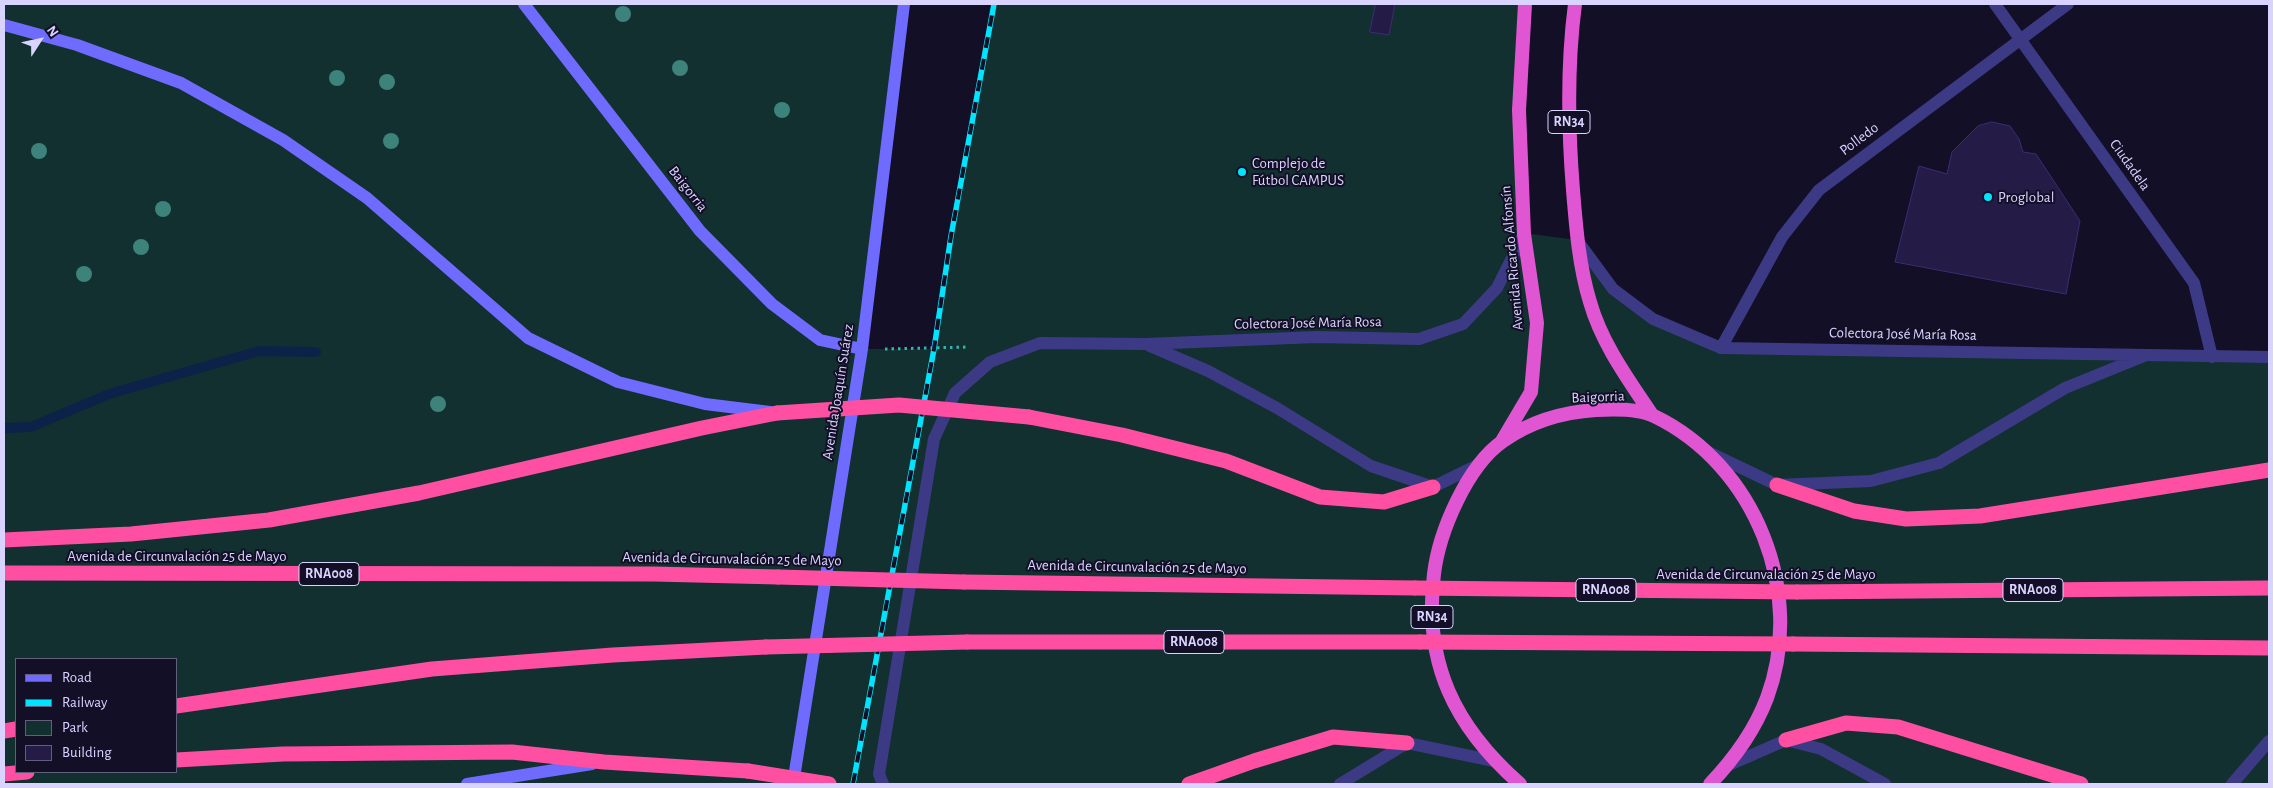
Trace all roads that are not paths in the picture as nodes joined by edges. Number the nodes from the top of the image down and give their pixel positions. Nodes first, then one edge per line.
1 (524, 4) edge
2 (904, 4) edge
3 (1525, 4) edge
4 (1575, 4) edge
5 (1994, 4) edge
6 (2068, 4) edge
7 (4, 25) edge
8 (2021, 39) junction
9 (1524, 234) junction
10 (1576, 240) junction
11 (1146, 344) junction
12 (1721, 348) junction
13 (862, 349) junction
14 (2148, 354) junction
15 (2212, 356) junction
16 (2269, 357) edge
17 (778, 413) junction
18 (1652, 415) junction
19 (1502, 442) junction
20 (1703, 449) junction
21 (1480, 464) junction
22 (2269, 470) edge
23 (1777, 486) junction
24 (1433, 487) junction
25 (4, 540) edge
26 (4, 573) edge
27 (2269, 588) edge
28 (2266, 648) edge
29 (178, 706) edge
30 (1786, 740) junction
31 (2269, 741) edge
32 (1407, 743) junction
33 (178, 760) edge
34 (1494, 761) junction
35 (604, 762) junction
36 (1729, 765) junction
37 (466, 784) edge
38 (793, 784) edge
39 (829, 784) edge
40 (883, 784) edge
41 (1190, 784) edge
42 (1340, 784) edge
43 (1520, 784) edge
44 (1710, 784) edge
45 (1885, 784) edge
46 (2081, 784) edge
47 (2232, 784) edge

1 - 13 main road, Baigorria
2 - 13 main road, Avenida Joaquín Suárez
3 - 9 highway, Avenida Ricardo Alfonsín / RN34
4 - 10 highway, RN34
5 - 8 street, Ciudadela
6 - 8 street, Polledo
7 - 17 main road
8 - 12 street, Polledo
8 - 15 street, Ciudadela
9 - 11 street, Colectora José María Rosa
9 - 19 highway, Avenida Ricardo Alfonsín / RN34
10 - 12 street, Colectora José María Rosa
10 - 18 highway, RN34
11 - 24 street
11 - 40 street, Colectora José María Rosa
12 - 14 street, Colectora José María Rosa
13 - 38 main road, Avenida Joaquín Suárez
14 - 15 street, Colectora José María Rosa
14 - 23 street
15 - 16 street, Colectora José María Rosa
17 - 24 highway, bridge
17 - 25 highway
18 - 19 highway, Baigorria
18 - 20 highway, Baigorria / RN34
19 - 21 highway, Baigorria / RN34
20 - 23 street
20 - 36 highway, Baigorria / RN34
21 - 24 street
21 - 34 highway, Baigorria / RN34
22 - 23 highway
26 - 27 highway, Avenida de Circunvalación 25 de Mayo / RNA008, bridge
28 - 29 highway, RNA008, bridge
30 - 36 street
30 - 45 street
30 - 46 highway
31 - 47 street
32 - 34 street
32 - 41 highway
32 - 42 street
33 - 35 highway
34 - 43 highway, Baigorria / RN34
35 - 37 main road
35 - 39 highway, bridge
36 - 44 highway, Baigorria / RN34

